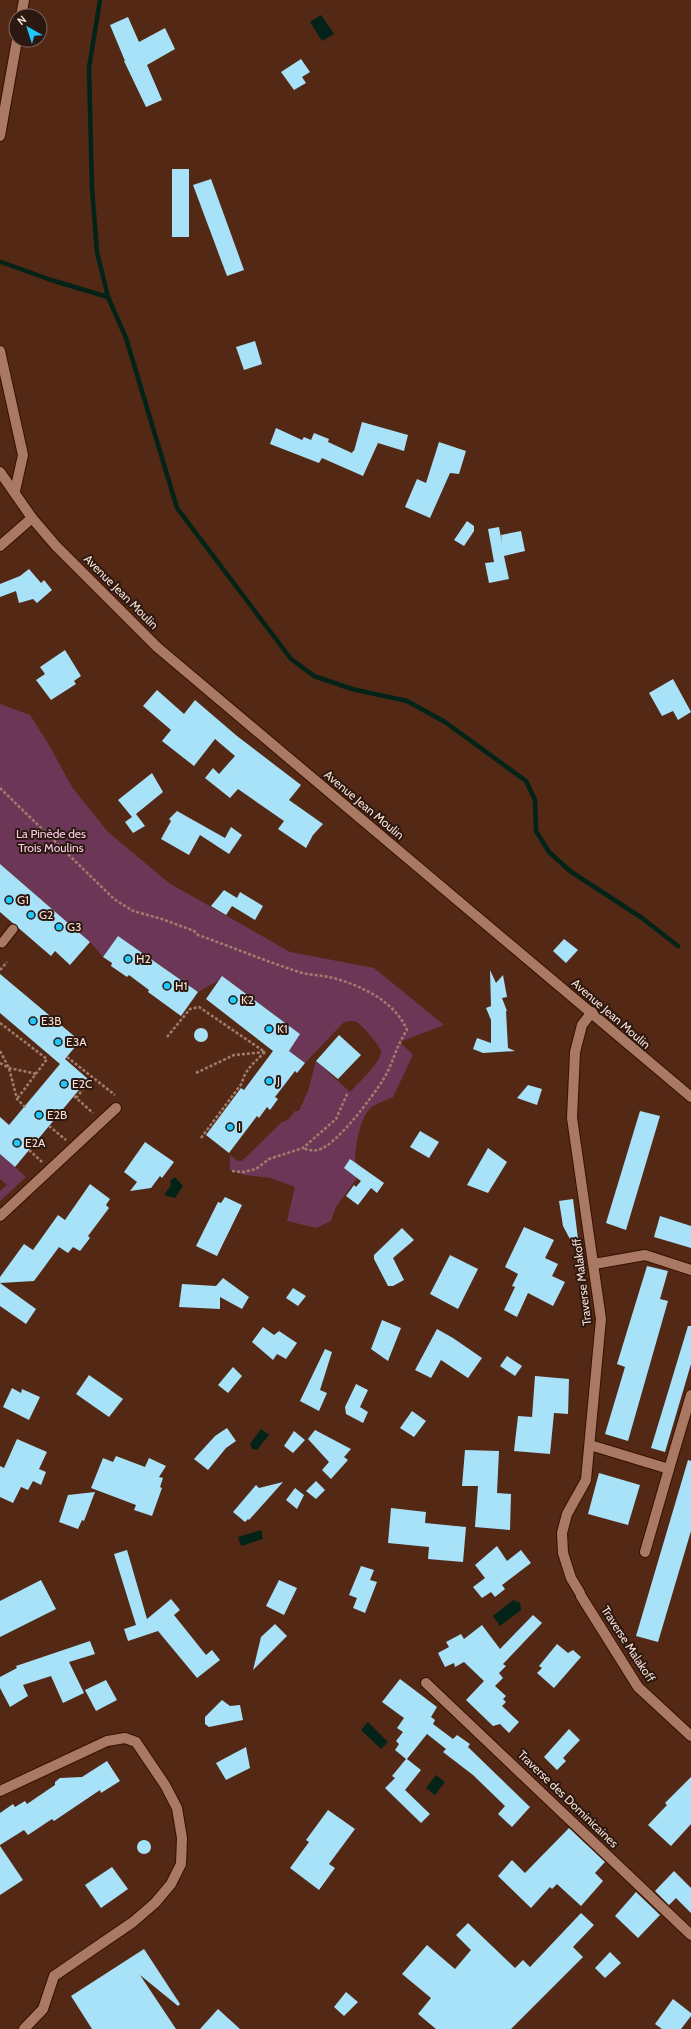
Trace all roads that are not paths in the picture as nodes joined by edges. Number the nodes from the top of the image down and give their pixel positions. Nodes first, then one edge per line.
1 (16, 48) edge
2 (0, 136) edge
3 (0, 351) edge
4 (0, 472) edge
5 (14, 491) junction
6 (32, 518) junction
7 (0, 546) edge
8 (13, 929) dead end
9 (2, 943) dead end
10 (592, 1012) junction
11 (691, 1097) edge
12 (116, 1102) road end
13 (0, 1215) edge
14 (594, 1264) junction
15 (691, 1270) edge
16 (691, 1395) edge
17 (590, 1445) junction
18 (669, 1468) junction
19 (645, 1552) dead end
20 (426, 1683) dead end
21 (691, 1736) edge
22 (0, 1791) edge
23 (691, 1934) edge
24 (24, 2029) edge

1 - 2 street
3 - 5 street
4 - 5 street, Avenue Jean Moulin
5 - 6 street, Avenue Jean Moulin
6 - 7 street
6 - 10 street, Avenue Jean Moulin
8 - 9 lane
10 - 11 street, Avenue Jean Moulin
10 - 14 street, Traverse Malakoff
12 - 13 street
14 - 15 street
14 - 17 street, Traverse Malakoff
16 - 18 street
17 - 18 street
17 - 21 street, Traverse Malakoff
18 - 19 street
20 - 23 street, Traverse des Dominicaines
22 - 24 street

